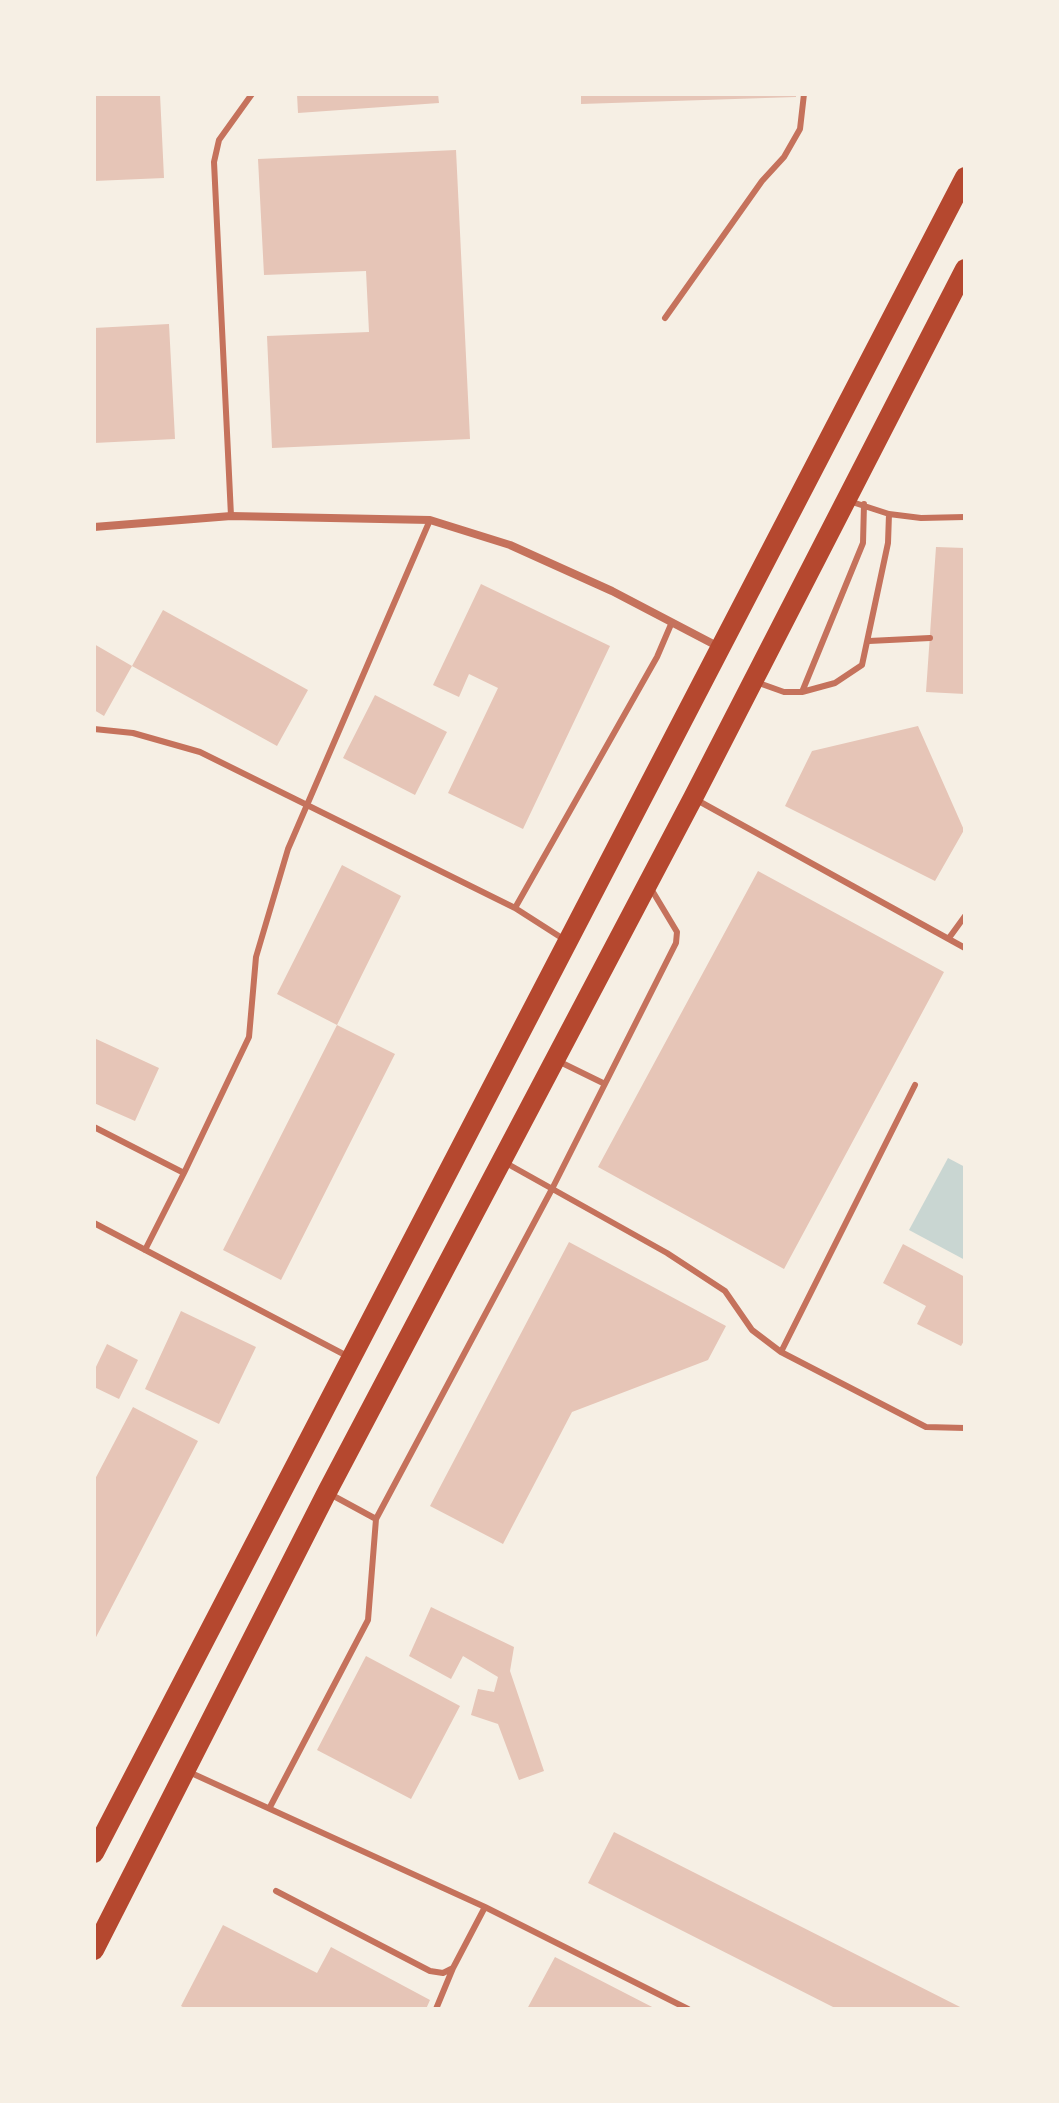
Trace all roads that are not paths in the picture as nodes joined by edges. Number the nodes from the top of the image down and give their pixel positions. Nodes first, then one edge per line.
1 (252, 94) edge
2 (804, 94) edge
3 (965, 177) edge
4 (965, 269) edge
5 (665, 318) dead end
6 (855, 502) junction
7 (889, 514) junction
8 (231, 516) junction
9 (965, 517) edge
10 (430, 520) junction
11 (94, 527) edge
12 (672, 622) junction
13 (930, 638) dead end
14 (869, 641) junction
15 (719, 647) junction
16 (752, 681) junction
17 (802, 692) junction
18 (94, 729) edge
19 (693, 798) junction
20 (307, 803) junction
21 (648, 883) junction
22 (515, 908) junction
23 (965, 916) edge
24 (949, 938) junction
25 (567, 941) junction
26 (965, 948) edge
27 (554, 1059) junction
28 (605, 1084) junction
29 (915, 1085) dead end
30 (94, 1127) edge
31 (501, 1160) junction
32 (184, 1173) junction
33 (552, 1189) junction
34 (94, 1223) edge
35 (145, 1250) junction
36 (781, 1352) junction
37 (350, 1358) junction
38 (965, 1428) edge
39 (327, 1492) junction
40 (376, 1519) junction
41 (185, 1770) junction
42 (270, 1807) junction
43 (94, 1853) edge
44 (276, 1891) dead end
45 (485, 1907) junction
46 (94, 1950) edge
47 (453, 1968) junction
48 (436, 2009) edge
49 (688, 2009) edge

1 - 8 lane
2 - 5 lane
3 - 15 main road
4 - 6 main road
6 - 7 lane
6 - 16 main road
6 - 17 lane
7 - 9 lane
7 - 14 lane
8 - 10 street
8 - 11 street
10 - 12 street
10 - 20 lane
12 - 15 street
12 - 22 lane
13 - 14 lane
14 - 17 lane
15 - 25 main road
16 - 17 lane
16 - 19 main road
18 - 20 lane
19 - 21 main road
19 - 24 lane
20 - 22 lane
20 - 32 lane
21 - 27 main road
21 - 28 lane
22 - 25 lane
23 - 24 lane
24 - 26 lane
25 - 37 main road
27 - 28 lane
27 - 31 main road
28 - 33 lane
29 - 36 lane
30 - 32 lane
31 - 33 lane
31 - 39 main road
32 - 35 lane
33 - 36 lane
33 - 40 lane
34 - 35 lane
35 - 37 lane
36 - 38 lane
37 - 43 main road
39 - 40 lane
39 - 41 main road
40 - 42 lane
41 - 42 lane
41 - 46 main road
42 - 45 lane
44 - 47 lane
45 - 47 lane
45 - 49 lane
47 - 48 lane

